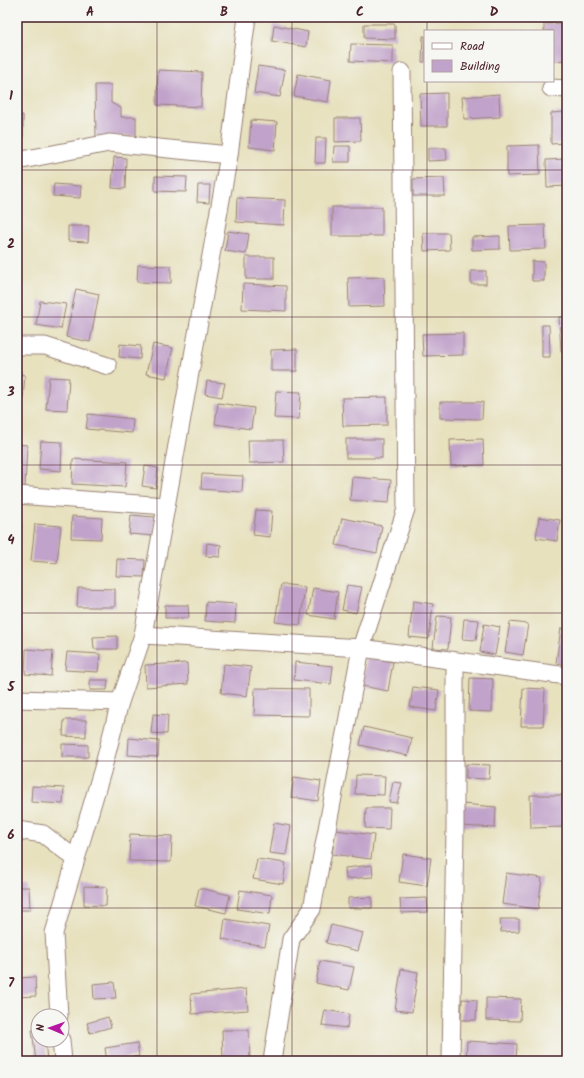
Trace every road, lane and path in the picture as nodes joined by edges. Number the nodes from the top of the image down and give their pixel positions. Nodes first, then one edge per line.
1 (247, 17) edge
2 (402, 72) dead end
3 (229, 155) junction
4 (17, 161) edge
5 (17, 346) edge
6 (108, 366) dead end
7 (17, 495) edge
8 (166, 506) junction
9 (143, 635) junction
10 (361, 648) junction
11 (455, 661) junction
12 (567, 676) edge
13 (17, 699) edge
14 (120, 702) junction
15 (17, 830) edge
16 (76, 859) junction
17 (59, 1008) edge
18 (61, 1048) edge
19 (63, 1061) edge
20 (272, 1061) edge
21 (450, 1061) edge

1 - 3 street
2 - 10 street
3 - 4 street
3 - 8 street
5 - 6 street
7 - 8 street
8 - 9 street
9 - 10 street
9 - 14 street
10 - 11 street
10 - 20 street
11 - 12 street
11 - 21 street
13 - 14 street
14 - 16 street
15 - 16 street
16 - 17 street
18 - 19 street

